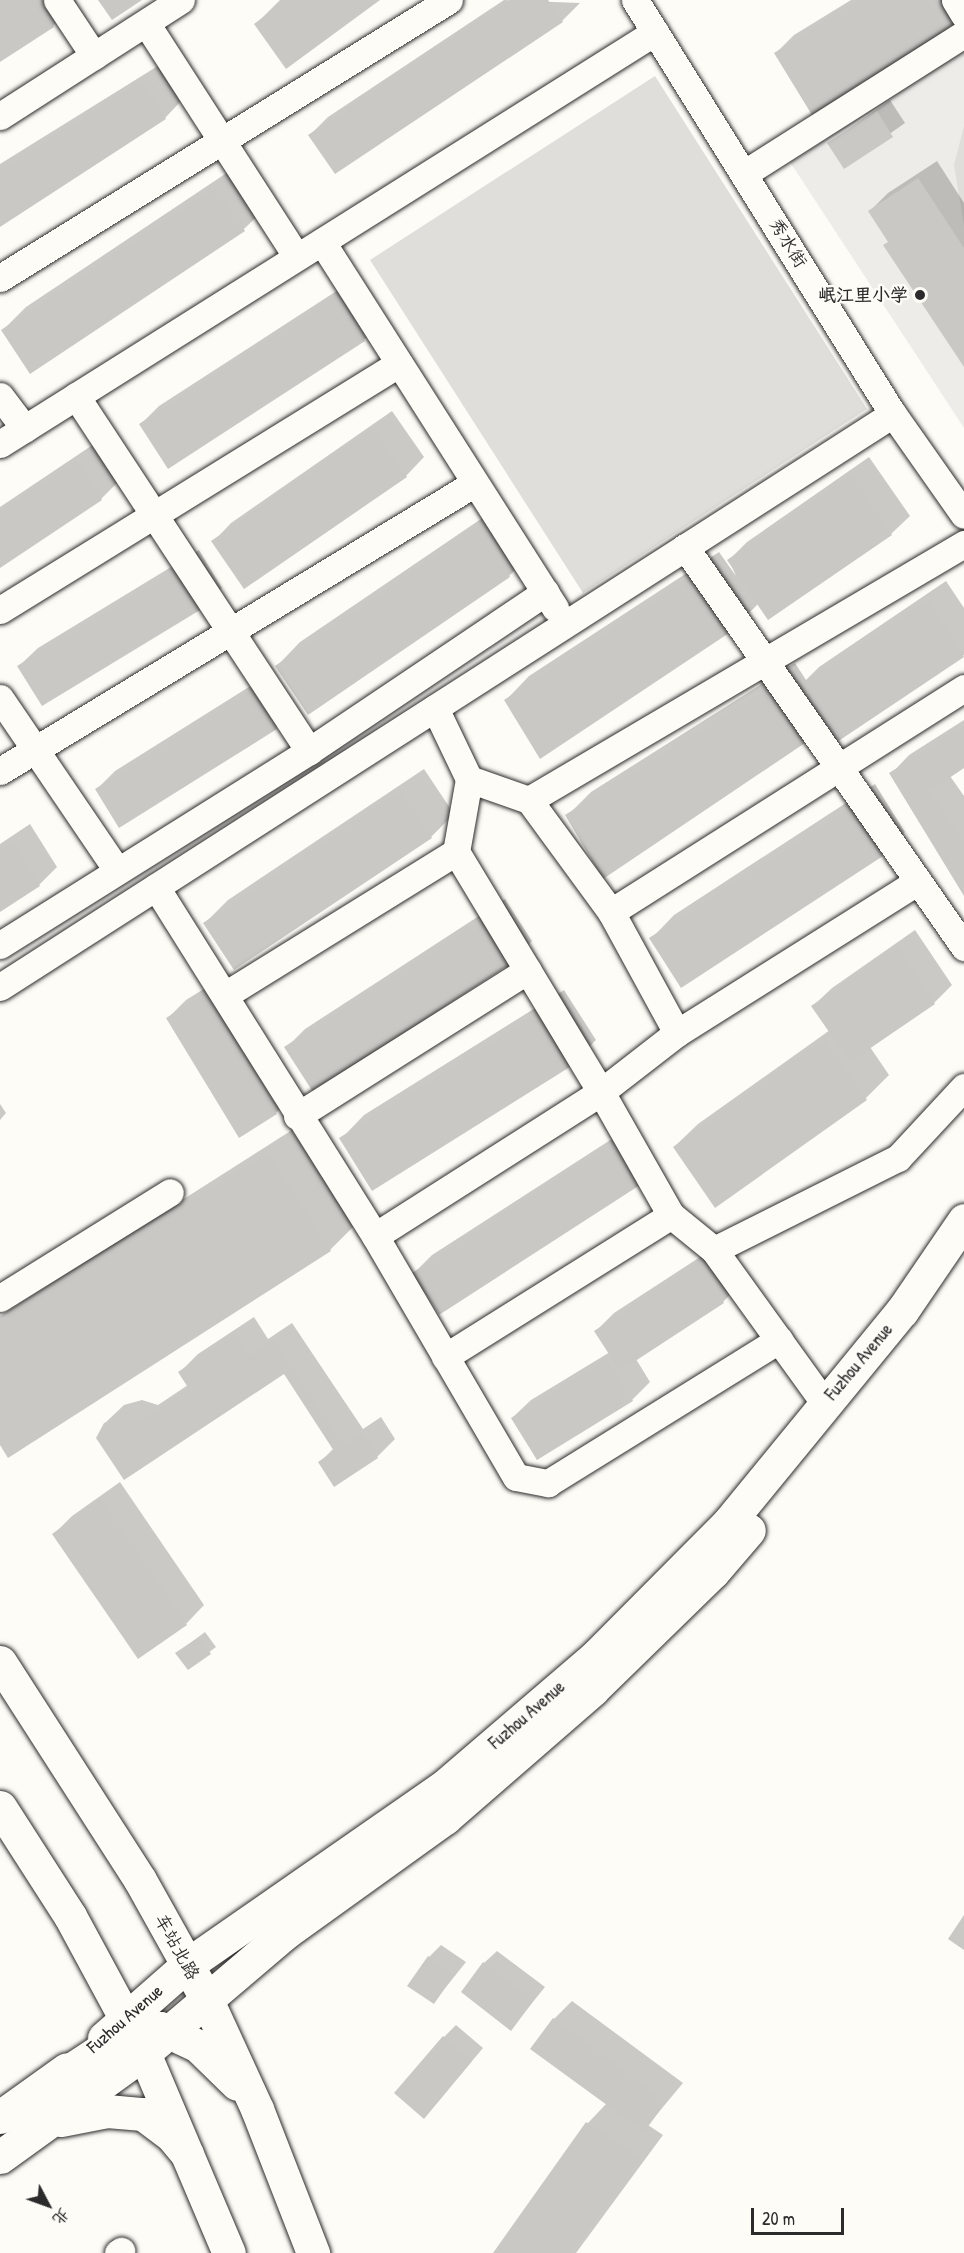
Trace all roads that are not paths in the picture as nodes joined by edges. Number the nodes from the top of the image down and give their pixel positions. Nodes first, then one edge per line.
1 (57, 0) edge
2 (181, 0) edge
3 (449, 0) edge
4 (635, 0) edge
5 (955, 0) edge
6 (964, 15) edge
7 (146, 23) junction
8 (655, 32) junction
9 (964, 34) edge
10 (94, 56) junction
11 (0, 116) edge
12 (223, 141) junction
13 (745, 173) junction
14 (322, 242) junction
15 (297, 257) junction
16 (0, 278) edge
17 (399, 364) junction
18 (0, 396) edge
19 (76, 396) junction
20 (893, 414) junction
21 (25, 429) junction
22 (0, 444) edge
23 (475, 483) junction
24 (964, 514) edge
25 (154, 515) junction
26 (964, 544) edge
27 (685, 547) junction
28 (546, 592) junction
29 (0, 610) edge
30 (565, 625) junction
31 (231, 633) junction
32 (765, 661) junction
33 (964, 688) edge
34 (0, 698) edge
35 (435, 708) junction
36 (34, 750) junction
37 (309, 751) junction
38 (839, 767) junction
39 (0, 771) edge
40 (469, 779) junction
41 (529, 800) junction
42 (456, 852) junction
43 (117, 870) junction
44 (918, 881) junction
45 (156, 887) junction
46 (611, 912) junction
47 (0, 945) edge
48 (964, 947) edge
49 (528, 970) junction
50 (0, 987) edge
51 (225, 995) junction
52 (677, 1033) junction
53 (964, 1087) edge
54 (601, 1092) junction
55 (297, 1116) junction
56 (170, 1192) dead end
57 (671, 1215) junction
58 (964, 1220) edge
59 (375, 1236) junction
60 (714, 1250) junction
61 (964, 1260) edge
62 (2, 1292) edge
63 (779, 1340) junction
64 (445, 1358) junction
65 (825, 1404) junction
66 (0, 1662) edge
67 (0, 1807) edge
68 (187, 1965) junction
69 (206, 1998) junction
70 (169, 2030) junction
71 (134, 2035) junction
72 (257, 2109) junction
73 (0, 2117) edge
74 (50, 2123) junction
75 (0, 2157) edge
76 (190, 2157) junction
77 (229, 2253) edge
78 (313, 2253) edge

1 - 10 street
2 - 7 street
3 - 12 street
4 - 8 street, 秀水街
5 - 6 street
7 - 10 street
7 - 12 street
8 - 13 street, 秀水街
8 - 14 street
9 - 13 street
10 - 11 street
12 - 15 street
12 - 16 street
13 - 20 street, 秀水街
14 - 15 street
14 - 17 street
15 - 19 street
17 - 23 street
17 - 25 street
18 - 21 street
19 - 21 street
19 - 25 street
20 - 24 street, 秀水街
20 - 27 street
21 - 22 street
23 - 28 street
23 - 31 street
25 - 29 street
25 - 31 street
26 - 32 street
27 - 30 street
27 - 32 street
28 - 30 street
28 - 37 street
30 - 35 street
31 - 36 street
31 - 37 street
32 - 38 street
32 - 41 street
33 - 38 street
34 - 36 street
35 - 40 street
35 - 45 street
36 - 39 street
36 - 43 street
37 - 43 street
38 - 44 street
38 - 46 street
40 - 41 street
40 - 42 street
41 - 46 street
42 - 49 street
42 - 51 street
43 - 47 street
44 - 48 street
44 - 52 street
45 - 50 street
45 - 51 street
46 - 52 street
49 - 54 street
49 - 55 street
51 - 55 street
52 - 54 street
53 - 60 street
54 - 57 street
54 - 59 street
55 - 59 street
56 - 62 street
57 - 60 street
57 - 64 street
58 - 65 main road, Fuzhou Avenue
59 - 64 street
60 - 63 street
61 - 69 main road, Fuzhou Avenue
63 - 64 street
63 - 65 street
65 - 68 main road, Fuzhou Avenue
66 - 68 main road, 车站北路
67 - 71 main road
68 - 69 main road, 车站北路
68 - 71 main road, Fuzhou Avenue
69 - 70 main road, Fuzhou Avenue
69 - 72 main road, 车站北路
70 - 71 main road
70 - 72 main road
71 - 73 main road, Fuzhou Avenue
71 - 74 main road, Fuzhou Avenue
71 - 76 main road
72 - 78 main road, 车站北路
74 - 75 main road, Fuzhou Avenue
74 - 76 main road
76 - 77 main road

